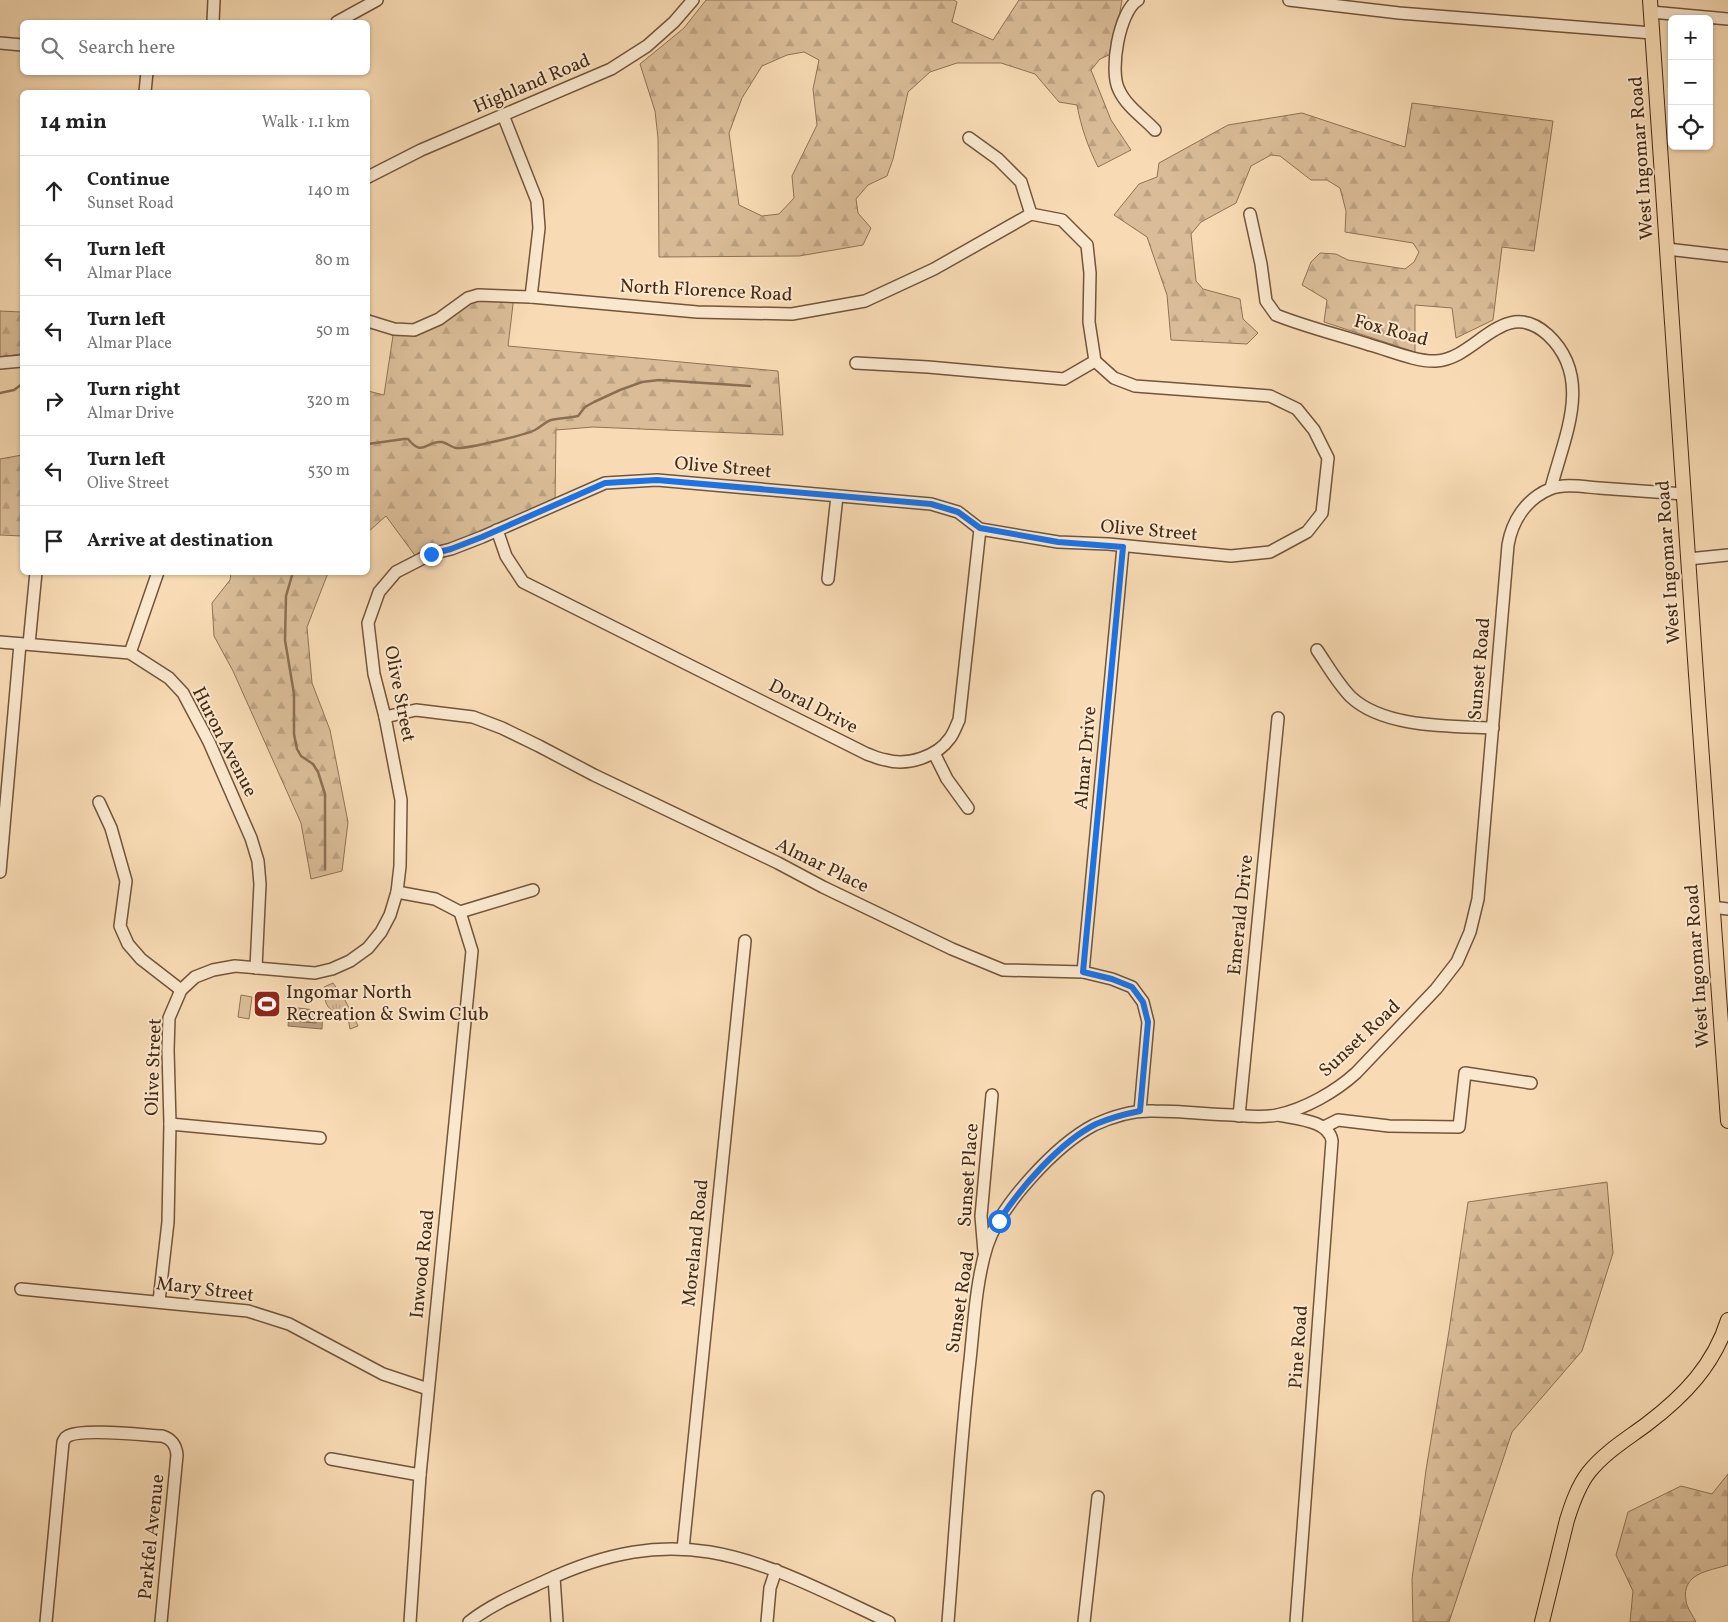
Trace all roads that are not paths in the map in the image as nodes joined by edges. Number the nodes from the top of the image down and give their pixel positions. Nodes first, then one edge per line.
1 (214, 0) edge
2 (377, 0) edge
3 (693, 0) edge
4 (1138, 0) edge
5 (1289, 0) edge
6 (1651, 6) edge
7 (1728, 19) edge
8 (213, 20) edge
9 (341, 20) edge
10 (1652, 34) junction
11 (0, 43) edge
12 (20, 45) edge
13 (146, 75) edge
14 (145, 90) edge
15 (503, 115) junction
16 (1155, 130) dead end
17 (969, 138) dead end
18 (370, 176) edge
19 (1031, 214) junction
20 (1250, 214) dead end
21 (1667, 249) junction
22 (1728, 256) edge
23 (531, 297) junction
24 (370, 322) edge
25 (20, 360) edge
26 (1095, 361) junction
27 (0, 363) edge
28 (856, 363) dead end
29 (1551, 488) junction
30 (1684, 494) junction
31 (836, 496) junction
32 (980, 528) junction
33 (497, 530) junction
34 (1123, 547) junction
35 (1728, 555) edge
36 (1688, 559) junction
37 (36, 575) edge
38 (157, 575) edge
39 (828, 579) dead end
40 (0, 642) edge
41 (25, 644) junction
42 (1317, 650) dead end
43 (130, 652) junction
44 (385, 716) junction
45 (1278, 718) dead end
46 (1493, 728) junction
47 (934, 753) junction
48 (100, 802) dead end
49 (968, 808) dead end
50 (0, 872) edge
51 (533, 890) dead end
52 (397, 892) junction
53 (1712, 907) junction
54 (1728, 909) edge
55 (460, 912) junction
56 (745, 941) dead end
57 (256, 968) junction
58 (1083, 972) junction
59 (182, 990) junction
60 (1531, 1083) dead end
61 (992, 1094) dead end
62 (1140, 1111) junction
63 (1276, 1115) junction
64 (1238, 1116) junction
65 (1728, 1120) edge
66 (170, 1124) junction
67 (1324, 1128) junction
68 (320, 1138) dead end
69 (984, 1257) junction
70 (21, 1289) dead end
71 (159, 1301) junction
72 (1728, 1320) edge
73 (428, 1389) junction
74 (331, 1460) dead end
75 (420, 1475) junction
76 (1098, 1497) dead end
77 (683, 1548) junction
78 (776, 1570) junction
79 (554, 1577) junction
80 (46, 1622) edge
81 (161, 1622) edge
82 (410, 1622) edge
83 (469, 1622) edge
84 (557, 1622) edge
85 (767, 1622) edge
86 (889, 1622) edge
87 (948, 1622) edge
88 (1084, 1622) edge
89 (1296, 1622) edge
90 (1542, 1622) edge

1 - 8 street
2 - 9 street
3 - 15 street, Highland Road
4 - 16 street
5 - 10 street
6 - 7 street
6 - 10 main road, West Ingomar Road
10 - 21 main road, West Ingomar Road
11 - 12 street
13 - 14 street
15 - 18 street, Highland Road
15 - 23 street
17 - 19 street
19 - 23 street, North Florence Road
19 - 26 street
20 - 29 street, Fox Road
21 - 22 street
21 - 30 main road, West Ingomar Road
23 - 24 street, North Florence Road
25 - 27 street
26 - 28 street
26 - 34 street, Olive Street
29 - 30 street
29 - 46 street, Sunset Road
30 - 36 main road, West Ingomar Road
31 - 32 street, Olive Street
31 - 33 street, Olive Street
31 - 39 street
32 - 34 street, Olive Street
32 - 47 street, Doral Drive
33 - 44 street, Olive Street
33 - 47 street, Doral Drive
34 - 58 street, Almar Drive
35 - 36 street
36 - 53 main road, West Ingomar Road
37 - 41 street
38 - 43 street
40 - 41 street, Huron Avenue
41 - 43 street, Huron Avenue
41 - 50 street
42 - 46 street
43 - 57 street, Huron Avenue
44 - 52 street, Olive Street
44 - 58 street, Almar Place
45 - 64 street, Emerald Drive
46 - 63 street, Sunset Road
47 - 49 street
48 - 59 street
51 - 55 street
52 - 55 street
52 - 57 street, Olive Street
53 - 54 street
53 - 65 main road, West Ingomar Road
55 - 73 street, Inwood Road
56 - 77 street, Moreland Road
57 - 59 street, Olive Street
58 - 62 street, Almar Place
59 - 66 street, Olive Street
60 - 67 street
61 - 69 street, Sunset Place
62 - 64 street, Sunset Road
62 - 69 street, Sunset Road
63 - 64 street, Sunset Road
63 - 67 street
66 - 68 street
66 - 71 street, Olive Street
67 - 89 street, Pine Road
69 - 87 street, Sunset Road
70 - 71 street, Mary Street
71 - 73 street, Mary Street
72 - 90 main road
73 - 75 street, Inwood Road
74 - 75 street
75 - 82 street, Inwood Road
76 - 88 street
77 - 78 street
77 - 79 street
78 - 85 street
78 - 86 street
79 - 83 street
79 - 84 street
80 - 81 street, Parkfel Avenue

